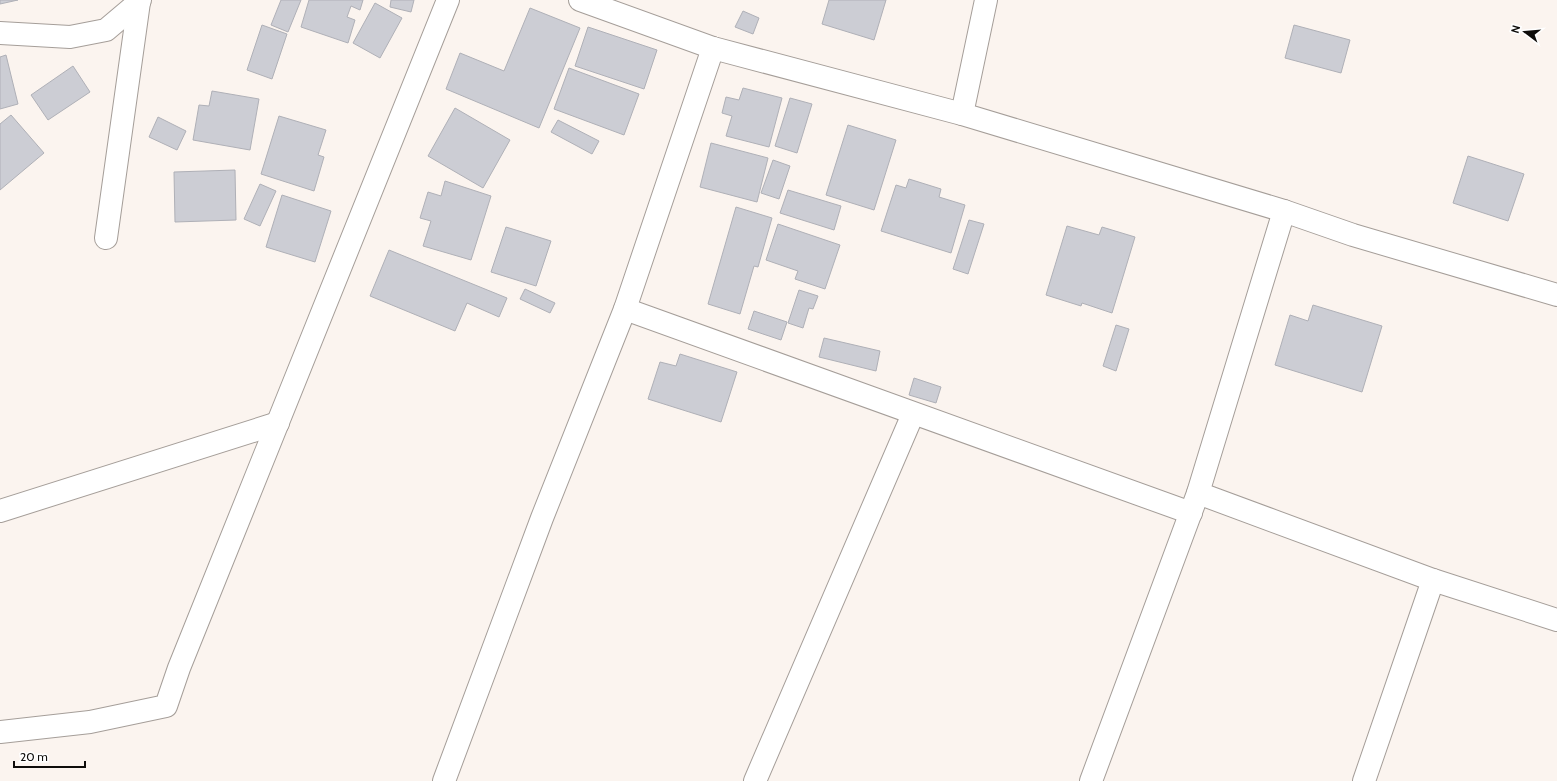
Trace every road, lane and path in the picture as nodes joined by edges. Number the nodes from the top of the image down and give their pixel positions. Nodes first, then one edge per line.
1 (448, 0) edge
2 (580, 0) edge
3 (986, 0) edge
4 (140, 1) edge
5 (0, 33) edge
6 (713, 48) junction
7 (962, 114) junction
8 (1284, 211) junction
9 (106, 238) dead end
10 (1557, 295) edge
11 (625, 309) junction
12 (913, 414) junction
13 (278, 423) junction
14 (1195, 503) junction
15 (0, 511) edge
16 (1433, 580) junction
17 (1557, 620) edge
18 (0, 732) edge
19 (444, 781) edge
20 (755, 781) edge
21 (1091, 781) edge
22 (1364, 781) edge

1 - 13 street
2 - 6 street
3 - 7 street
4 - 5 street
4 - 9 street
6 - 7 street
6 - 11 street
7 - 8 street
8 - 10 street
8 - 14 street
11 - 12 street
11 - 19 street
12 - 14 street
12 - 20 street
13 - 15 street
13 - 18 street
14 - 16 street
14 - 21 street
16 - 17 street
16 - 22 street

